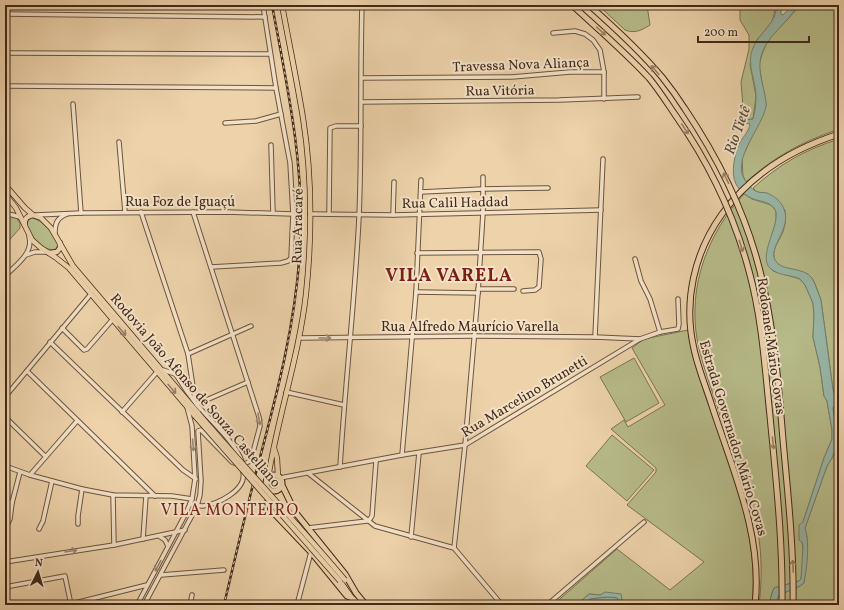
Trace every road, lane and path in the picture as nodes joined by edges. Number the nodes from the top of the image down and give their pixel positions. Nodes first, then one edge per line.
1 (263, 5) edge
2 (282, 5) edge
3 (362, 5) edge
4 (572, 5) edge
5 (589, 5) edge
6 (5, 14) edge
7 (264, 17) junction
8 (553, 33) dead end
9 (5, 53) edge
10 (270, 54) junction
11 (604, 72) junction
12 (362, 78) junction
13 (5, 86) edge
14 (276, 88) junction
15 (638, 97) dead end
16 (604, 99) junction
17 (362, 102) junction
18 (73, 104) dead end
19 (281, 114) junction
20 (225, 123) dead end
21 (361, 126) junction
22 (839, 134) edge
23 (119, 142) dead end
24 (270, 145) dead end
25 (603, 159) dead end
26 (483, 176) dead end
27 (421, 180) dead end
28 (394, 182) dead end
29 (5, 185) edge
30 (548, 188) dead end
31 (483, 189) junction
32 (421, 192) junction
33 (5, 194) edge
34 (601, 210) junction
35 (81, 212) junction
36 (125, 212) junction
37 (141, 212) junction
38 (193, 212) junction
39 (5, 213) edge
40 (68, 213) junction
41 (273, 213) junction
42 (483, 213) junction
43 (293, 214) junction
44 (310, 214) junction
45 (329, 214) junction
46 (420, 214) junction
47 (34, 215) junction
48 (359, 215) junction
49 (393, 215) junction
50 (20, 217) junction
51 (25, 227) junction
52 (55, 233) junction
53 (28, 234) junction
54 (60, 242) junction
55 (47, 252) junction
56 (480, 252) junction
57 (417, 253) junction
58 (25, 256) junction
59 (635, 259) dead end
60 (211, 267) junction
61 (5, 276) edge
62 (514, 289) dead end
63 (523, 290) dead end
64 (478, 291) junction
65 (416, 292) junction
66 (91, 294) junction
67 (678, 299) dead end
68 (113, 320) junction
69 (251, 326) dead end
70 (62, 328) junction
71 (660, 332) junction
72 (232, 334) junction
73 (412, 336) junction
74 (473, 336) junction
75 (595, 337) junction
76 (300, 338) junction
77 (350, 338) junction
78 (640, 339) junction
79 (50, 342) junction
80 (188, 354) junction
81 (163, 370) junction
82 (27, 371) junction
83 (157, 372) junction
84 (248, 382) junction
85 (286, 392) junction
86 (5, 397) edge
87 (196, 403) junction
88 (344, 405) junction
89 (186, 406) junction
90 (122, 412) junction
91 (196, 414) junction
92 (5, 417) edge
93 (77, 420) junction
94 (465, 445) junction
95 (274, 446) junction
96 (419, 453) junction
97 (402, 455) junction
98 (45, 456) junction
99 (376, 461) junction
100 (242, 464) junction
101 (5, 466) edge
102 (340, 467) junction
103 (20, 472) junction
104 (308, 473) junction
105 (30, 475) junction
106 (279, 477) junction
107 (268, 478) junction
108 (195, 479) junction
109 (52, 481) junction
110 (201, 481) junction
111 (282, 485) junction
112 (82, 489) junction
113 (268, 489) junction
114 (113, 495) junction
115 (146, 496) junction
116 (154, 496) junction
117 (192, 499) junction
118 (5, 500) edge
119 (12, 503) junction
120 (190, 504) junction
121 (197, 506) junction
122 (367, 521) junction
123 (644, 522) dead end
124 (78, 524) dead end
125 (7, 525) dead end
126 (308, 528) junction
127 (39, 529) dead end
128 (185, 530) junction
129 (175, 533) junction
130 (158, 536) junction
131 (411, 537) junction
132 (143, 539) junction
133 (114, 545) junction
134 (168, 546) junction
135 (454, 548) junction
136 (311, 552) junction
137 (5, 562) edge
138 (224, 570) dead end
139 (161, 575) junction
140 (147, 585) junction
141 (5, 587) edge
142 (192, 595) dead end
143 (354, 599) edge
144 (71, 604) edge
145 (137, 605) edge
146 (144, 605) edge
147 (190, 605) edge
148 (297, 605) edge
149 (359, 605) edge
150 (366, 605) edge
151 (502, 605) edge
152 (546, 605) edge
153 (755, 605) edge
154 (782, 605) edge
155 (793, 605) edge

1 - 7 street
2 - 44 main road, Rua Aracaré
3 - 12 street
4 -> 154 highway, Rodoanel Mário Covas, bridge
155 -> 5 highway, Rodoanel Mário Covas, bridge
6 - 7 street
7 - 10 street
8 - 11 street, Travessa Nova Aliança
9 - 10 street
10 - 14 street
11 - 12 street, Travessa Nova Aliança
11 - 16 street
12 - 17 street
13 - 14 street
14 - 19 street
15 - 16 street, Rua Vitória
16 - 17 street, Rua Vitória
17 - 21 street
18 - 35 street
19 - 20 street
19 - 43 street
21 - 45 street
21 - 48 street
22 - 153 highway, Estrada Governador Mário Covas
23 - 36 street
24 - 41 street
25 - 34 street
26 - 31 street
27 - 32 street
28 - 49 street
29 - 47 main road
30 - 31 street
31 - 32 street
31 - 42 street
32 - 46 street
33 - 50 main road
34 - 42 street, Rua Calil Haddad
34 - 75 street
35 - 36 street, Rua Foz de Iguaçú
35 - 40 street, Rua Foz de Iguaçú
36 - 37 street, Rua Foz de Iguaçú
37 - 38 street, Rua Foz de Iguaçú
37 - 80 street
38 - 41 street, Rua Foz de Iguaçú
38 - 60 street
39 - 50 street
40 - 47 street, Rua Foz de Iguaçú
40 - 52 street
41 - 43 street, Rua Foz de Iguaçú
42 - 46 street, Rua Calil Haddad
42 - 56 street
43 - 60 street
44 - 45 street, Rua Calil Haddad
44 - 76 main road, Rua Aracaré
45 - 48 street, Rua Calil Haddad
46 - 49 street, Rua Calil Haddad
46 - 57 street
47 - 51 main road
47 - 52 main road, Rodovia João Afonso de Souza Castellano
48 - 49 street, Rua Calil Haddad
48 - 77 street
50 - 51 main road
51 - 53 main road, Rodovia João Afonso de Souza Castellano
52 - 54 main road, Rodovia João Afonso de Souza Castellano
53 - 55 main road, Rodovia João Afonso de Souza Castellano
53 - 58 street
54 - 55 main road
54 - 81 main road, Rodovia João Afonso de Souza Castellano
55 - 58 street
55 - 66 main road, Rodovia João Afonso de Souza Castellano
56 - 57 street
56 - 63 street
56 - 64 street
57 - 65 street
58 - 61 street
59 - 71 street
60 - 72 street
62 - 64 street
64 - 65 street
64 - 74 street
65 - 73 street
66 - 68 main road, Rodovia João Afonso de Souza Castellano
66 - 70 street
67 - 71 street, Rua Marcelino Brunetti
68 - 70 street
68 -> 83 main road, Rodovia João Afonso de Souza Castellano
69 - 72 street
70 - 79 street
71 - 78 street, Rua Marcelino Brunetti
72 - 80 street
72 - 84 street
73 - 74 street, Rua Alfredo Maurício Varella
73 - 77 street, Rua Alfredo Maurício Varella
73 - 97 street
74 - 75 street, Rua Alfredo Maurício Varella
74 - 94 street
75 - 78 street, Rua Alfredo Maurício Varella
76 -> 77 street, Rua Alfredo Maurício Varella
76 - 85 main road, Rua Aracaré
77 - 88 street
78 - 94 street, Rua Marcelino Brunetti
79 - 82 street
79 - 90 street
80 - 87 street
81 - 87 street
81 - 91 main road, Rodovia João Afonso de Souza Castellano
82 - 86 street
82 - 93 street
83 -> 89 main road, Rodovia João Afonso de Souza Castellano
83 - 90 street
84 - 87 street
84 -> 100 street
85 - 88 street
85 - 95 main road, Rua Aracaré
87 - 100 street
88 - 102 street
89 - 91 main road, Rodovia João Afonso de Souza Castellano
89 -> 108 street
90 - 108 street
91 - 143 main road, Rodovia João Afonso de Souza Castellano, bridge
92 - 98 street
93 - 98 street
93 - 116 street
94 - 96 street, Rua Marcelino Brunetti
94 - 135 street
95 - 106 main road, Rua Aracaré
95 - 107 main road, Rua Aracaré
96 - 97 street, Rua Marcelino Brunetti
96 - 131 street
97 - 99 street, Rua Marcelino Brunetti
98 - 105 street
99 - 102 street, Rua Marcelino Brunetti
99 - 122 street
100 - 110 street
100 - 121 street
101 - 103 street
102 - 104 street, Rua Marcelino Brunetti
103 - 105 street
103 - 119 street
104 - 106 street, Rua Marcelino Brunetti
104 - 122 street
105 - 109 street
106 - 107 highway
106 - 111 highway
107 - 113 highway
108 - 110 street
108 - 117 street
109 - 112 street
109 - 127 street
110 - 121 street
111 - 113 highway
111 - 126 highway
112 - 114 street
112 - 124 street
113 - 136 highway
114 - 115 street
114 - 133 street
115 - 116 street
115 - 132 street
116 - 117 street
117 - 120 street
118 - 119 street
119 - 125 street
120 - 121 street
120 - 129 street
121 - 128 street
122 - 126 street
122 - 131 street
123 - 152 street
126 - 143 highway
128 - 129 street
128 - 139 street
129 - 130 street
129 - 134 street
130 - 132 street
130 - 134 street
131 - 135 street
132 - 133 street
137 -> 133 street
134 -> 140 street
135 - 151 street
136 - 143 highway
136 - 148 street
138 - 139 street
139 - 146 street
140 - 144 street
140 - 145 street
141 - 144 street
142 - 147 street
143 - 149 highway, Rodovia João Afonso de Souza Castellano
143 - 150 highway, Rodovia João Afonso de Souza Castellano

